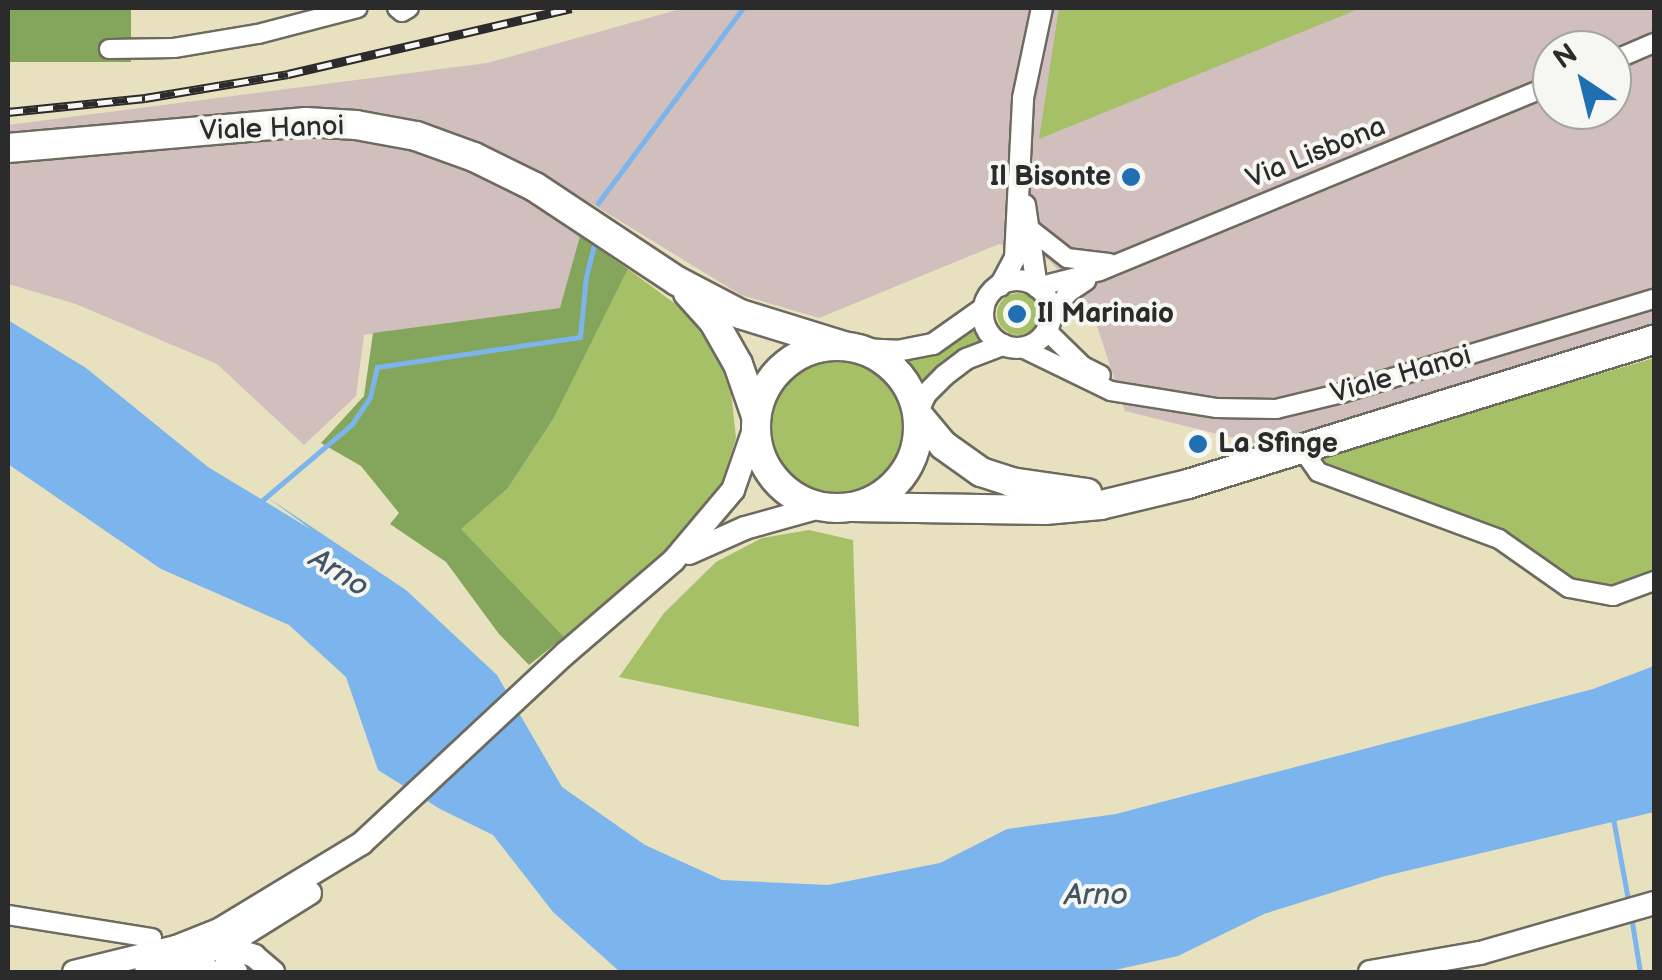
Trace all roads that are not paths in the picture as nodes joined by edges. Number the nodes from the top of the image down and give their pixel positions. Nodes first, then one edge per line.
1 (358, 8) edge
2 (1042, 8) edge
3 (108, 49) dead end
4 (1532, 93) edge
5 (8, 148) edge
6 (1020, 185) junction
7 (1030, 229) junction
8 (1119, 263) junction
9 (1100, 271) junction
10 (678, 281) junction
11 (1000, 286) junction
12 (1037, 287) junction
13 (1654, 298) edge
14 (984, 308) junction
15 (1049, 323) junction
16 (1654, 340) edge
17 (853, 347) junction
18 (1012, 347) junction
19 (1142, 396) junction
20 (918, 413) junction
21 (756, 421) junction
22 (1302, 449) junction
23 (1134, 496) junction
24 (820, 507) junction
25 (852, 508) junction
26 (673, 562) junction
27 (1654, 581) edge
28 (361, 844) junction
29 (311, 893) junction
30 (1654, 903) edge
31 (254, 911) junction
32 (8, 915) edge
33 (152, 938) dead end
34 (227, 945) junction
35 (176, 947) junction
36 (271, 970) edge
37 (74, 972) edge
38 (146, 972) edge
39 (166, 972) edge
40 (213, 972) edge
41 (236, 972) edge
42 (1370, 972) edge

1 - 3 street
2 - 6 street
4 - 8 street, Via Lisbona
5 - 10 main road, Viale Hanoi
6 - 7 street, Viale Hanoi
6 - 11 street, Viale Hanoi
7 - 8 street
7 - 12 street, Viale Hanoi
8 - 9 street, Via Lisbona
9 - 12 street, Via Lisbona
9 - 15 street, Via Lisbona
10 - 17 main road, Viale Hanoi
10 - 21 main road, Viale Hanoi
11 - 12 street
11 - 14 street, Viale Hanoi
12 - 15 street, Viale Hanoi
13 - 19 street, Viale Hanoi
14 - 17 street, Viale Hanoi
14 - 18 street
15 - 18 street
15 - 19 street, Viale Hanoi
16 - 22 main road, Viale Hanoi
17 - 20 main road, Viale Hanoi
17 - 21 main road, Viale Hanoi
18 - 19 street, Viale Hanoi
18 - 20 street
20 - 23 main road, Viale Hanoi
20 - 25 main road
21 - 24 main road, Viale Hanoi
21 - 26 main road
22 - 23 main road, Viale Hanoi
22 - 27 street
23 - 25 main road, Viale Hanoi
24 - 25 main road, Viale Hanoi
24 - 26 main road
26 - 28 main road
28 - 29 main road
28 - 31 main road
29 - 34 main road
29 - 36 main road
30 - 42 main road
31 - 34 main road
31 - 35 main road
32 - 33 street
34 - 35 main road
34 - 36 main road
34 - 38 main road
34 - 41 main road
35 - 37 main road
39 - 40 main road

